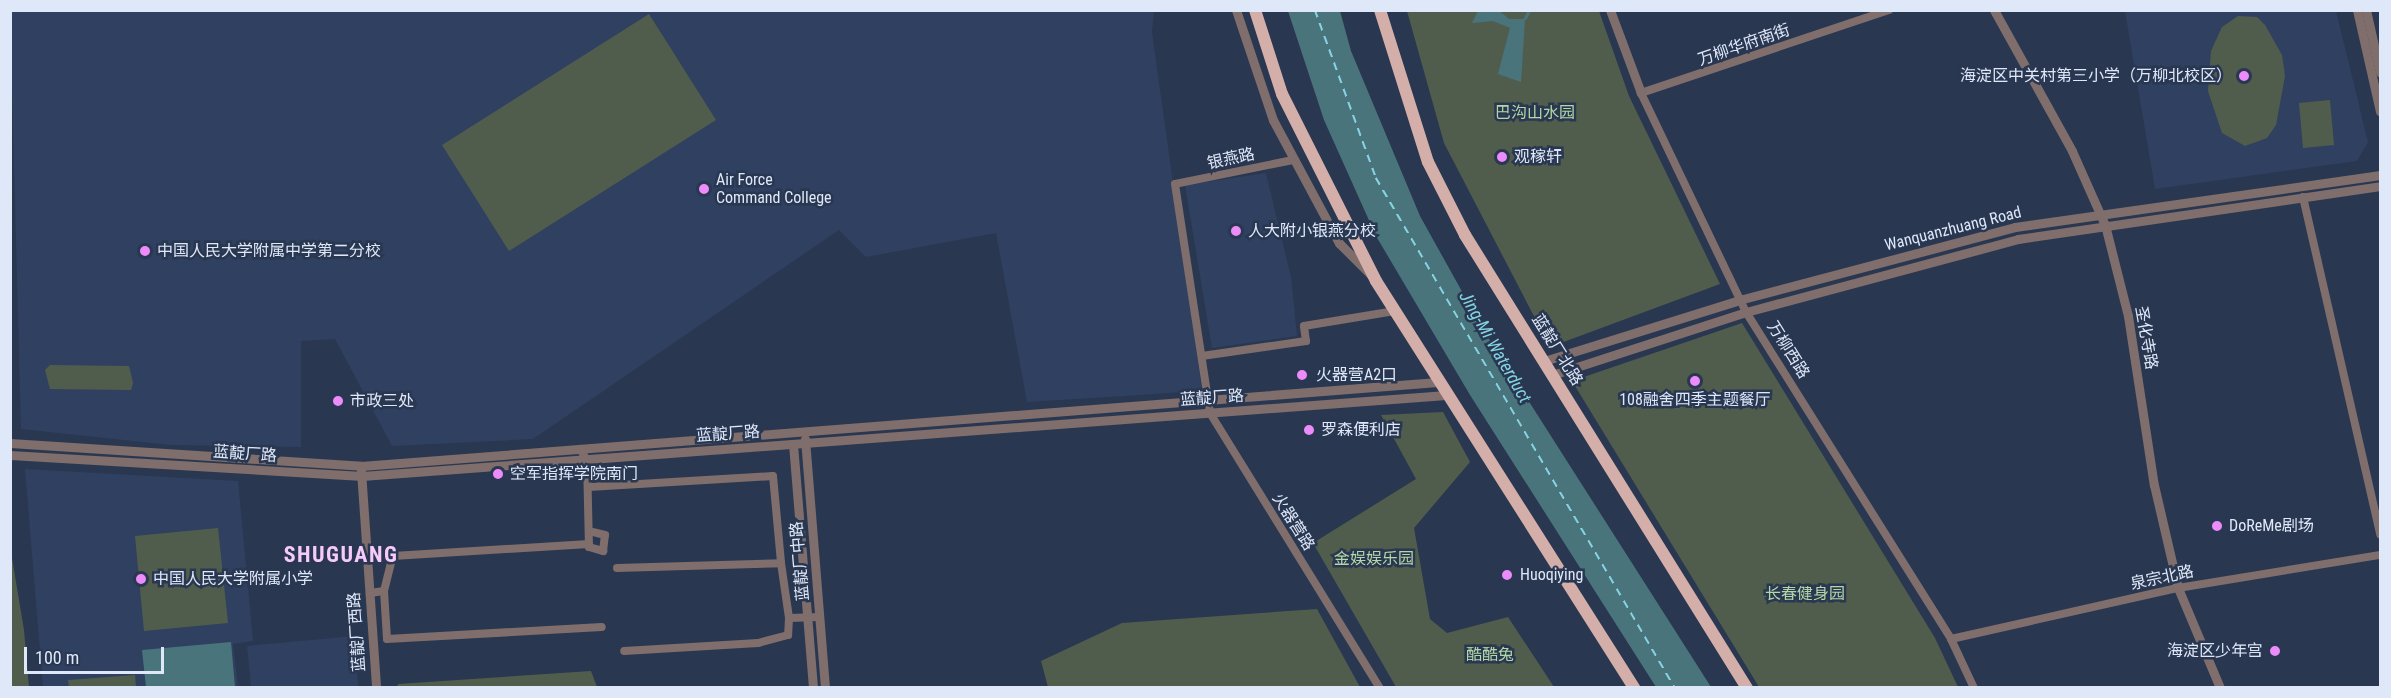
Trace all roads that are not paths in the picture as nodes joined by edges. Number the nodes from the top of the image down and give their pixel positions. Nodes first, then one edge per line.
1 (1236, 10) edge
2 (1255, 10) edge
3 (1380, 10) edge
4 (1610, 10) edge
5 (1889, 10) edge
6 (1994, 10) edge
7 (2357, 10) edge
8 (2366, 10) edge
9 (2380, 72) edge
10 (1641, 93) junction
11 (2380, 111) edge
12 (1293, 160) junction
13 (2380, 175) edge
14 (1175, 184) joint
15 (2380, 186) edge
16 (2303, 197) junction
17 (2101, 214) junction
18 (2105, 225) junction
19 (1376, 280) junction
20 (1743, 299) junction
21 (1395, 311) junction
22 (1746, 312) junction
23 (1202, 356) junction
24 (1544, 362) junction
25 (1552, 375) junction
26 (1438, 382) junction
27 (1446, 395) junction
28 (1208, 399) junction
29 (1210, 413) junction
30 (804, 431) junction
31 (793, 432) junction
32 (10, 443) edge
33 (805, 443) junction
34 (794, 444) junction
35 (580, 449) junction
36 (10, 455) edge
37 (587, 460) junction
38 (361, 466) junction
39 (362, 476) junction
40 (589, 487) junction
41 (593, 532) junction
42 (2380, 534) edge
43 (589, 544) junction
44 (2380, 555) edge
45 (781, 563) junction
46 (618, 568) dead end
47 (2178, 588) junction
48 (384, 591) junction
49 (370, 593) junction
50 (807, 617) junction
51 (819, 617) junction
52 (789, 618) junction
53 (602, 627) dead end
54 (1951, 639) junction
55 (624, 651) dead end
56 (376, 687) edge
57 (813, 687) edge
58 (825, 687) edge
59 (1380, 687) edge
60 (1634, 687) edge
61 (1747, 687) edge
62 (1974, 687) edge
63 (2220, 687) edge

1 - 12 street
2 - 19 highway
3 - 24 highway, 蓝靛厂北路
4 - 10 street, 万柳西路
5 - 10 street, 万柳华府南街
6 - 17 street, 圣化寺路
7 - 11 street
8 - 9 street
10 - 20 street, 万柳西路
12 - 14 street, 银燕路
12 - 19 street
13 - 17 street, Wanquanzhuang Road
14 - 23 street, 火器营路
15 - 16 street, Wanquanzhuang Road
16 - 18 street, Wanquanzhuang Road
16 - 42 street
17 - 18 street, 圣化寺路
17 - 20 street, Wanquanzhuang Road
18 - 22 street, Wanquanzhuang Road
18 - 47 street, 圣化寺路
19 - 21 highway
20 - 22 street, 万柳西路
20 - 24 street, Wanquanzhuang Road
21 - 23 street
21 - 26 highway
22 - 25 street, Wanquanzhuang Road
22 - 54 street, 万柳西路
23 - 28 street, 火器营路
24 - 25 highway, 蓝靛厂北路
25 - 61 highway, 蓝靛厂北路
26 - 27 highway
26 - 28 street, 蓝靛厂路
27 - 29 street, 蓝靛厂路
27 - 60 highway
28 - 29 street, 火器营路
28 - 30 street, 蓝靛厂路
29 - 33 street, 蓝靛厂路
29 - 59 street, 火器营路
30 - 31 street, 蓝靛厂路
30 - 33 street, 蓝靛厂中路
31 - 34 street
31 - 35 street, 蓝靛厂路
32 - 38 street, 蓝靛厂路
33 - 34 street, 蓝靛厂路
33 - 51 street, 蓝靛厂中路
34 - 37 street, 蓝靛厂路
34 - 50 street, 蓝靛厂中路
35 - 37 street
35 - 38 street, 蓝靛厂路
36 - 39 street, 蓝靛厂路
37 - 39 street, 蓝靛厂路
37 - 40 street
38 - 39 street, 蓝靛厂西路
39 - 49 street, 蓝靛厂西路
40 - 41 street
40 - 45 street
41 - 43 street
41 - 43 street
43 - 48 street
44 - 47 street, 泉宗北路
45 - 46 street
45 - 52 street
47 - 54 street, 泉宗北路
47 - 63 street, 圣化寺路
48 - 49 street
48 - 53 street
49 - 56 street, 蓝靛厂西路
50 - 51 street
50 - 52 street
50 - 57 street, 蓝靛厂中路
51 - 58 street, 蓝靛厂中路
52 - 55 street
54 - 62 street, 万柳西路

